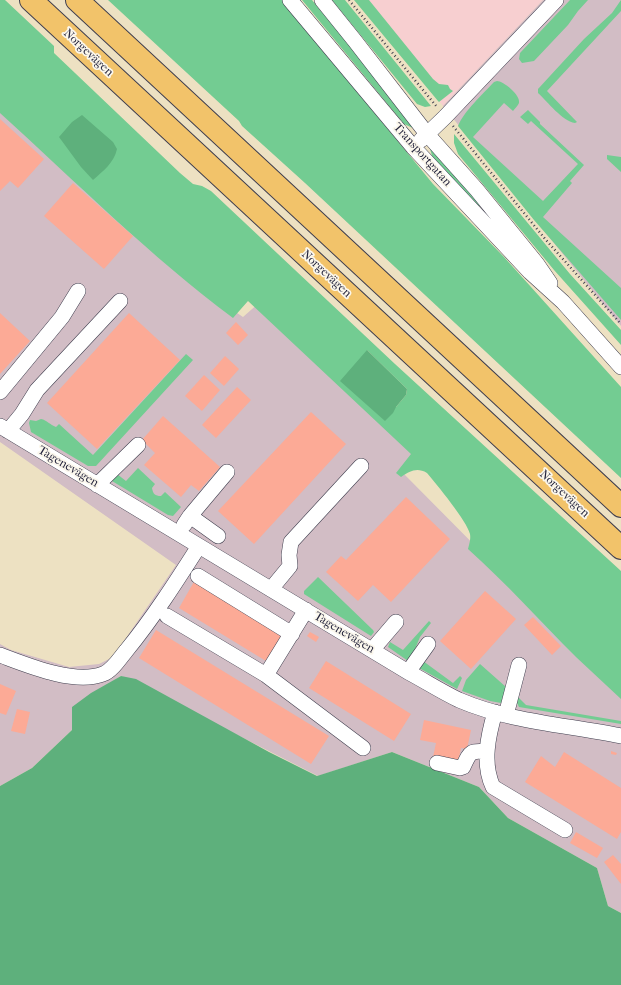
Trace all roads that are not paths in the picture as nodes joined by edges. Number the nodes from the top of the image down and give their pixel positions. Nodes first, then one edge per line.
1 (31, 0) edge
2 (77, 0) edge
3 (290, 0) edge
4 (322, 0) edge
5 (556, 0) edge
6 (427, 134) junction
7 (413, 147) junction
8 (78, 291) dead end
9 (120, 301) dead end
10 (563, 302) junction
11 (621, 367) edge
12 (0, 392) edge
13 (4, 428) edge
14 (138, 445) dead end
15 (361, 466) dead end
16 (227, 472) dead end
17 (97, 485) junction
18 (621, 506) edge
19 (190, 516) junction
20 (178, 534) junction
21 (218, 536) dead end
22 (199, 546) junction
23 (621, 548) edge
24 (198, 576) dead end
25 (271, 589) junction
26 (306, 610) junction
27 (167, 616) dead end
28 (396, 622) dead end
29 (292, 634) junction
30 (428, 644) dead end
31 (372, 650) junction
32 (0, 655) edge
33 (519, 664) dead end
34 (408, 672) junction
35 (266, 676) junction
36 (500, 713) junction
37 (621, 736) edge
38 (363, 748) dead end
39 (487, 752) junction
40 (437, 763) dead end
41 (565, 830) dead end

1 - 23 highway, Norgevägen
2 - 18 highway
3 - 7 street, Transportgatan
4 - 6 street, Transportgatan
5 - 6 street
6 - 7 street
6 - 10 street, Transportgatan
7 - 10 street, Transportgatan
8 - 12 street
9 - 13 street
10 - 11 street, Transportgatan
13 - 17 street, Tagenevägen
14 - 17 street
15 - 25 street
16 - 19 street
17 - 20 street, Tagenevägen
19 - 20 street
19 - 21 street
20 - 22 street, Tagenevägen
22 - 25 street, Tagenevägen
22 - 32 street
24 - 29 street
25 - 26 street, Tagenevägen
26 - 29 street
26 - 31 street, Tagenevägen
27 - 35 street
28 - 31 street
29 - 35 street
30 - 34 street
31 - 34 street, Tagenevägen
33 - 36 street
34 - 36 street, Tagenevägen
35 - 38 street
36 - 37 street, Tagenevägen
36 - 39 street
39 - 40 street
39 - 41 street

